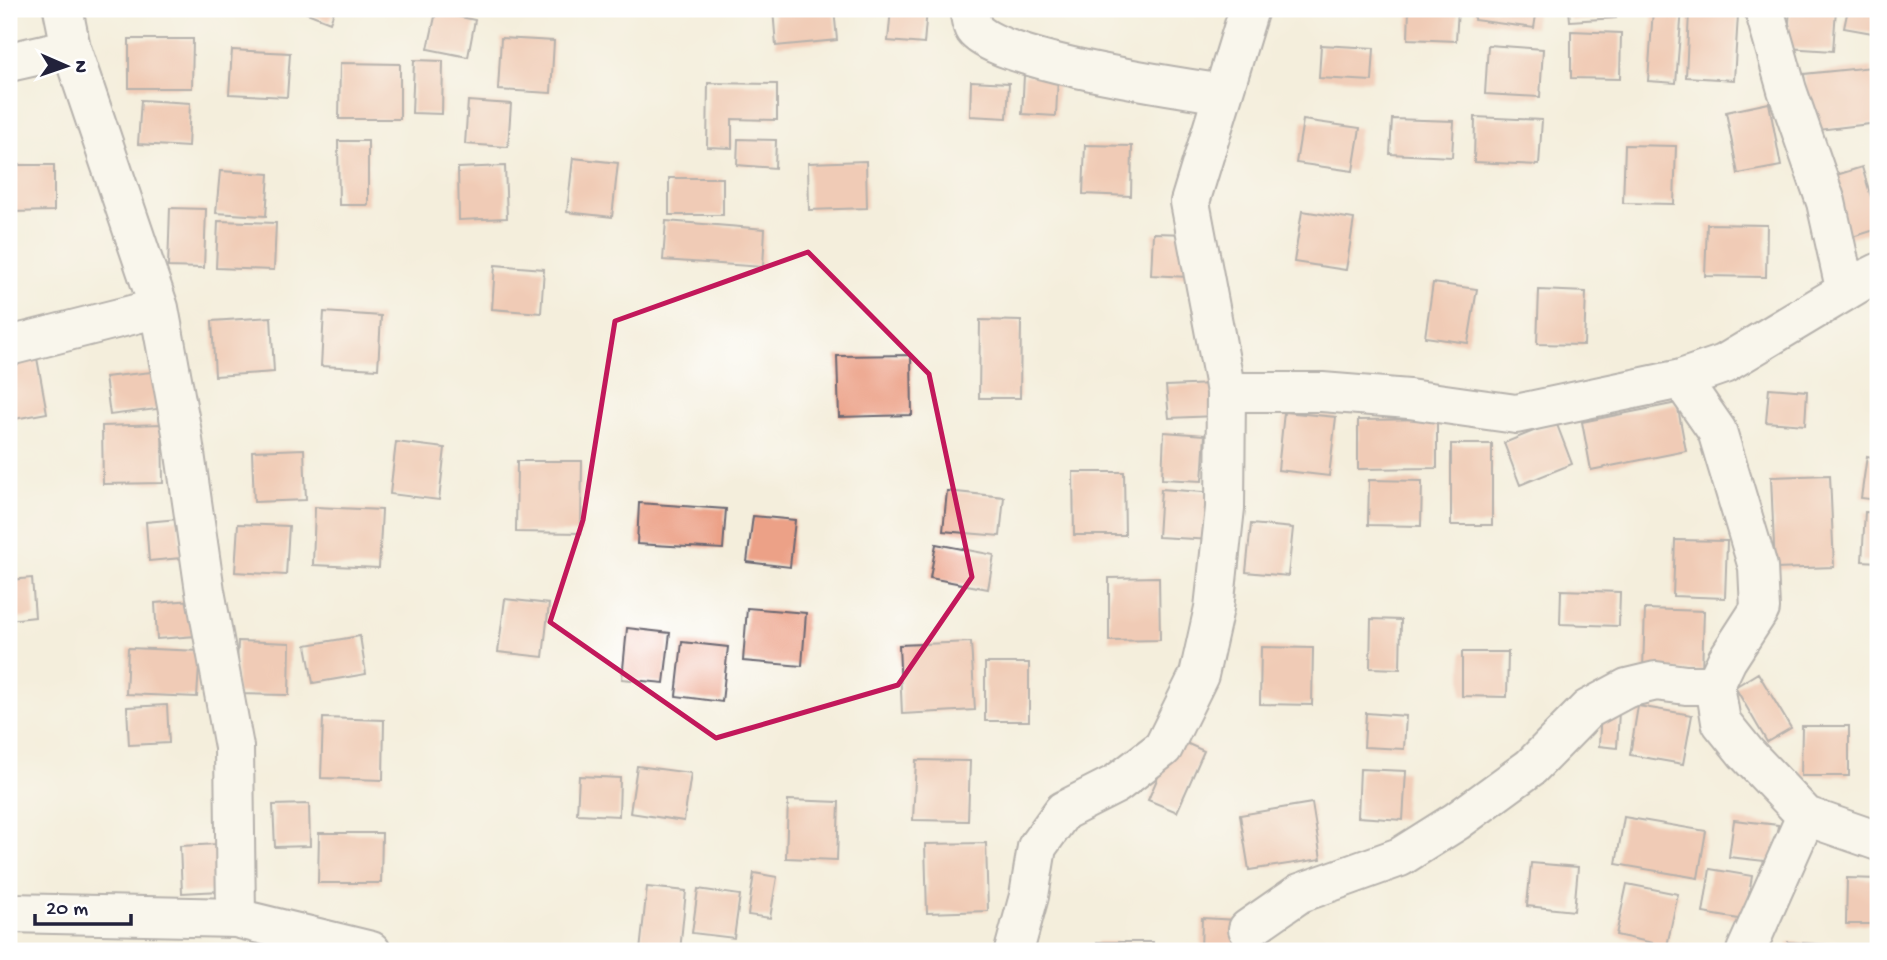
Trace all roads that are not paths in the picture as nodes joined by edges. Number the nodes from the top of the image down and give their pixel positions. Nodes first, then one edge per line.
1 (63, 9) edge
2 (969, 9) edge
3 (1249, 9) edge
4 (1764, 9) edge
5 (71, 48) junction
6 (9, 62) edge
7 (1223, 94) junction
8 (1871, 277) edge
9 (159, 308) junction
10 (9, 346) edge
11 (1681, 379) junction
12 (1226, 393) junction
13 (1715, 685) junction
14 (1807, 816) junction
15 (1878, 841) edge
16 (9, 914) edge
17 (236, 918) junction
18 (1248, 929) dead end
19 (371, 951) edge
20 (1014, 951) edge
21 (1745, 951) edge

1 - 5 street
2 - 7 street
3 - 7 street
4 - 8 street
5 - 6 street
5 - 9 street
7 - 12 street
8 - 11 street
9 - 10 street
9 - 17 street
11 - 12 street
11 - 13 street
12 - 20 street
13 - 14 street
13 - 18 street
14 - 15 street
14 - 21 street
16 - 17 street
17 - 19 street

